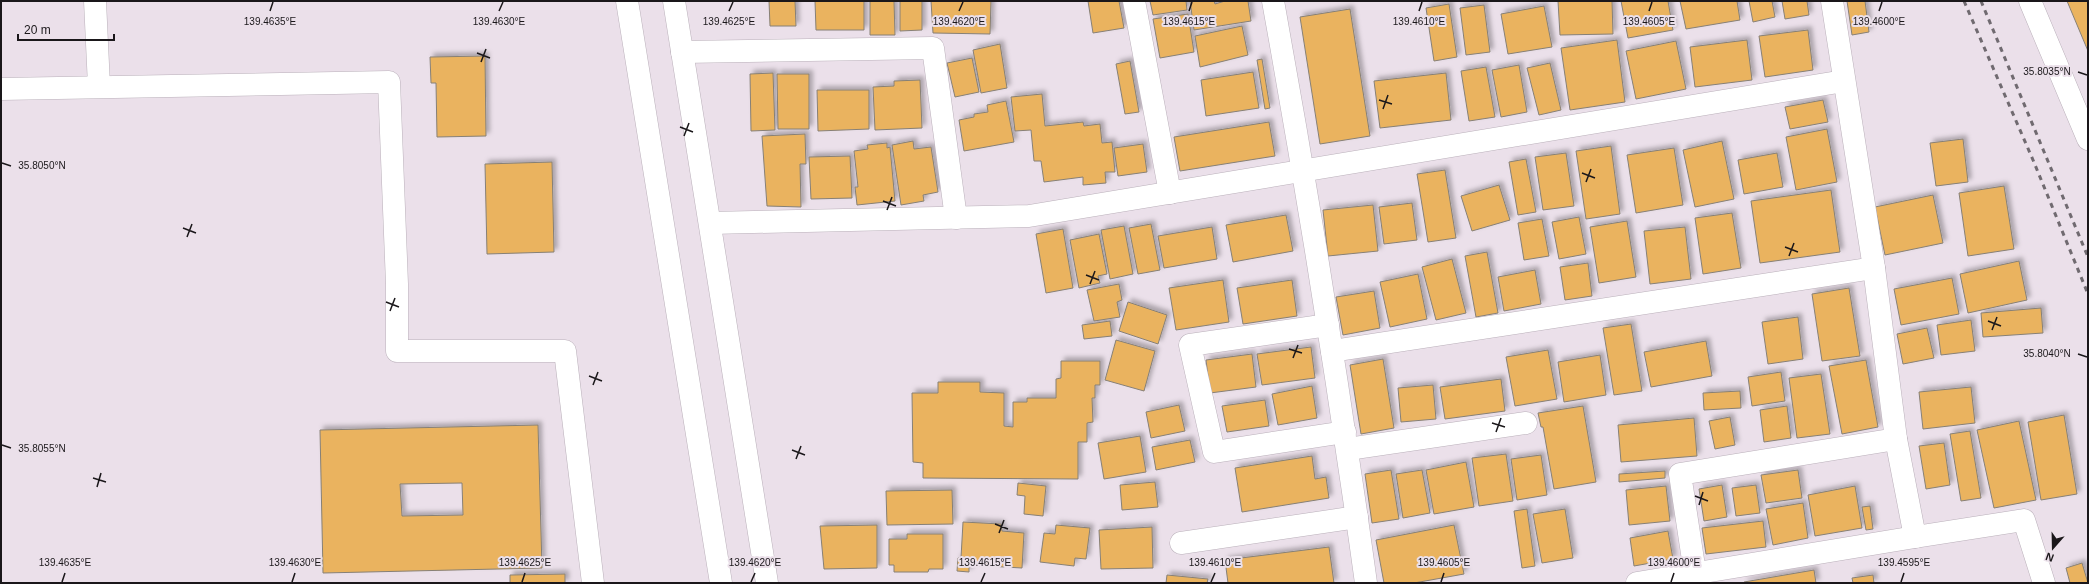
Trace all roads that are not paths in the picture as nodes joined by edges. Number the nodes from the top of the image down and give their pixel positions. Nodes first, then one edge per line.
1 (95, 1) edge
2 (627, 1) edge
3 (674, 1) edge
4 (1134, 1) edge
5 (1273, 1) edge
6 (1832, 1) edge
7 (2030, 1) edge
8 (682, 52) junction
9 (1844, 81) junction
10 (99, 86) junction
11 (1, 89) edge
12 (2088, 139) edge
13 (1303, 171) junction
14 (1170, 193) junction
15 (956, 218) junction
16 (710, 224) junction
17 (1874, 268) junction
18 (1328, 325) junction
19 (1332, 351) junction
20 (1526, 423) dead end
21 (1896, 439) junction
22 (1346, 440) junction
23 (1357, 517) junction
24 (1915, 537) junction
25 (1181, 542) dead end
26 (1695, 573) junction
27 (593, 583) edge
28 (721, 583) edge
29 (767, 583) edge
30 (1366, 583) edge
31 (1637, 583) edge
32 (2044, 583) edge

1 - 10 street
2 - 28 street
3 - 8 street
4 - 14 street
5 - 13 street
6 - 9 street
7 - 12 street
8 - 15 street
8 - 16 street
9 - 13 street
9 - 17 street
10 - 11 street
10 - 27 street
13 - 14 street
13 - 18 street
14 - 15 street
15 - 16 street
16 - 29 street
17 - 19 street
17 - 21 street
18 - 19 street
18 - 22 street
19 - 22 street
20 - 22 street
21 - 24 street
21 - 26 street
22 - 23 street
23 - 25 street
23 - 30 street
24 - 26 street
24 - 32 street
26 - 31 street

